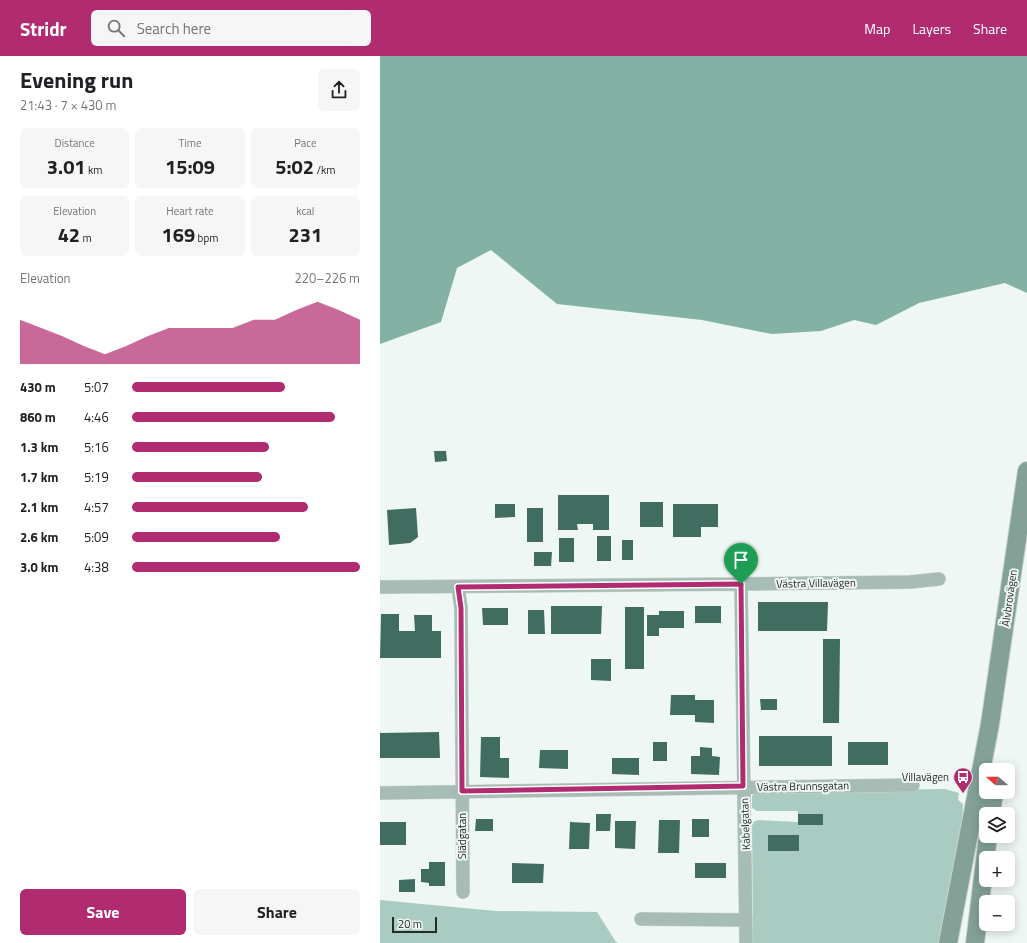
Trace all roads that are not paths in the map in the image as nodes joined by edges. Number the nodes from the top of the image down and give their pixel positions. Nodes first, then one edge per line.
1 (1027, 471) edge
2 (939, 579) dead end
3 (741, 584) junction
4 (380, 587) edge
5 (458, 587) junction
6 (990, 724) junction
7 (992, 763) edge
8 (913, 785) dead end
9 (743, 786) junction
10 (462, 791) junction
11 (380, 793) edge
12 (987, 843) edge
13 (463, 892) dead end
14 (641, 919) dead end
15 (746, 920) junction
16 (746, 943) edge
17 (948, 943) edge
18 (975, 943) edge

1 - 6 main road, Älvbrovägen
2 - 3 street, Västra Villavägen
3 - 5 street, Västra Villavägen
3 - 9 street, Kabelgatan
4 - 5 street, Västra Villavägen
5 - 10 street, Slädgatan
6 - 7 main road, Älvbrovägen
6 - 17 main road, Älvbrovägen
8 - 9 street, Västra Brunnsgatan
9 - 10 street, Västra Brunnsgatan
9 - 15 street, Kabelgatan
10 - 11 street, Västra Brunnsgatan
10 - 13 street, Slädgatan
12 - 18 main road
14 - 15 street
15 - 16 street, Kabelgatan

